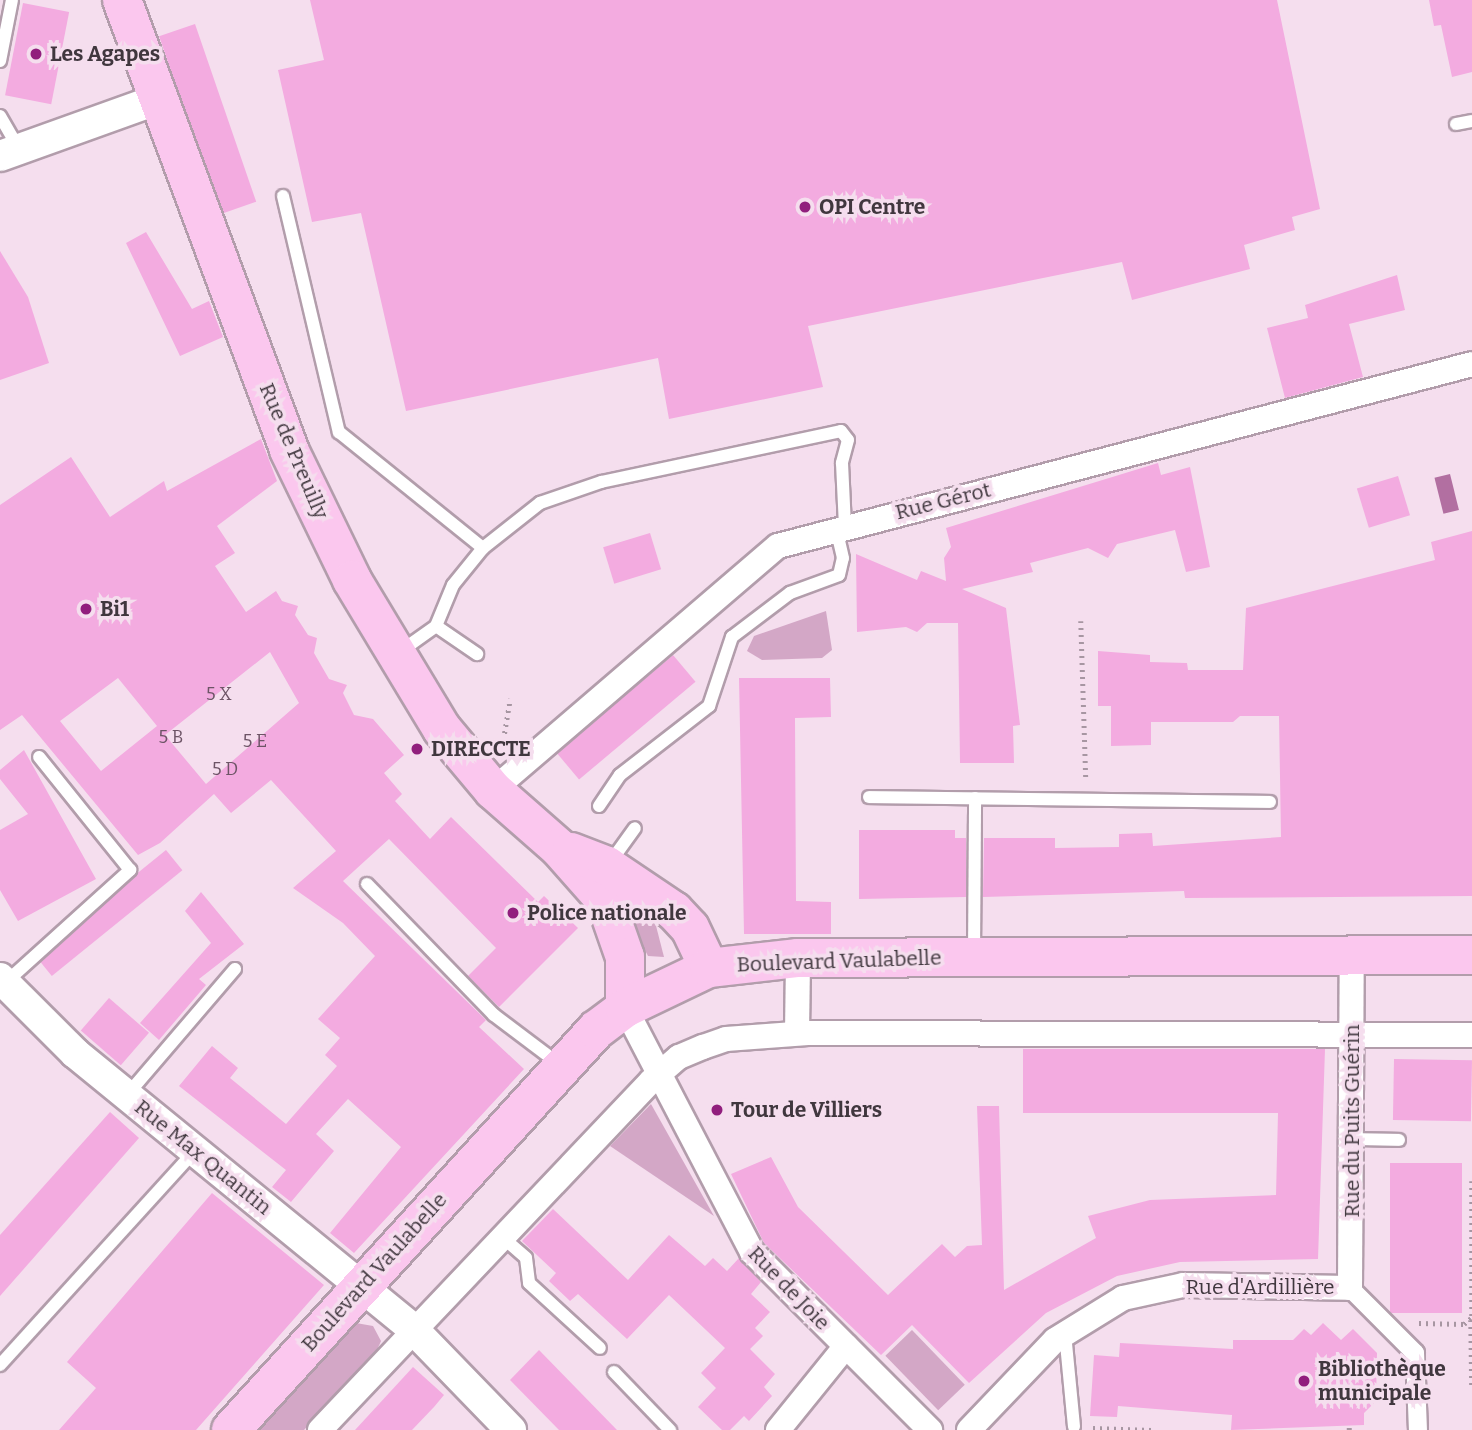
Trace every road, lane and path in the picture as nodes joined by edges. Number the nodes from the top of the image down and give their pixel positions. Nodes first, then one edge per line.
1 (12, 0) edge
2 (122, 0) edge
3 (0, 61) edge
4 (156, 100) junction
5 (0, 116) edge
6 (1472, 121) edge
7 (1456, 124) dead end
8 (9, 153) edge
9 (283, 196) dead end
10 (1472, 364) edge
11 (841, 527) junction
12 (483, 548) junction
13 (1082, 621) dead end
14 (436, 626) junction
15 (477, 654) dead end
16 (394, 656) junction
17 (510, 699) dead end
18 (39, 757) dead end
19 (497, 773) junction
20 (869, 797) dead end
21 (975, 798) junction
22 (1086, 799) junction
23 (1270, 802) dead end
24 (599, 806) dead end
25 (635, 828) dead end
26 (602, 878) junction
27 (367, 884) dead end
28 (1352, 954) junction
29 (1472, 955) edge
30 (798, 958) junction
31 (974, 958) junction
32 (709, 968) junction
33 (235, 969) dead end
34 (2, 980) edge
35 (625, 1008) junction
36 (797, 1033) junction
37 (1472, 1035) edge
38 (1352, 1036) junction
39 (562, 1067) junction
40 (661, 1071) junction
41 (127, 1095) junction
42 (1352, 1139) junction
43 (1399, 1140) dead end
44 (195, 1151) junction
45 (1472, 1181) edge
46 (1471, 1231) edge
47 (501, 1236) junction
48 (360, 1284) junction
49 (1350, 1288) junction
50 (1472, 1318) edge
51 (1387, 1323) junction
52 (413, 1329) junction
53 (1065, 1333) junction
54 (846, 1346) junction
55 (600, 1348) dead end
56 (0, 1365) edge
57 (614, 1373) dead end
58 (1472, 1388) edge
59 (1074, 1427) dead end
60 (231, 1430) edge
61 (320, 1430) edge
62 (511, 1430) edge
63 (670, 1430) edge
64 (778, 1430) edge
65 (930, 1430) edge
66 (969, 1430) edge
67 (1418, 1430) edge

1 - 3 lane
2 - 4 main road, Rue de Preuilly
4 - 8 street
4 - 16 main road, Rue de Preuilly
5 - 8 lane
6 - 7 lane
9 - 12 lane
10 - 11 street, Rue Gérot
11 - 12 lane
11 - 19 street, Rue Gérot
11 - 24 lane
12 - 14 lane
13 - 22 path
14 - 15 lane
14 - 16 lane
16 - 19 main road, Rue de Preuilly
17 - 19 path
18 - 34 lane
19 - 26 main road, Rue de Preuilly
20 - 21 lane
21 - 22 lane
21 - 31 lane
22 - 23 lane
25 - 26 lane
26 - 32 main road, Rue de Preuilly
26 - 35 main road, Rue de Preuilly
27 - 39 lane
28 - 29 main road, Boulevard Vaulabelle
28 - 31 main road, Boulevard Vaulabelle
28 - 38 street, Rue du Puits Guérin
30 - 31 main road, Boulevard Vaulabelle
30 - 32 main road, Boulevard Vaulabelle
30 - 36 street
32 - 35 main road, Boulevard Vaulabelle
33 - 41 lane
34 - 41 street, Rue Max Quantin
35 - 39 main road, Boulevard Vaulabelle
35 - 40 street, Rue de Joie
36 - 38 street
36 - 40 street
37 - 38 street
38 - 42 street, Rue du Puits Guérin
39 - 48 main road, Boulevard Vaulabelle
40 - 47 street
40 - 54 street, Rue de Joie
41 - 44 street, Rue Max Quantin
42 - 43 lane
42 - 49 street, Rue du Puits Guérin
44 - 48 street, Rue Max Quantin
44 - 56 lane
45 - 46 path
46 - 50 path
47 - 52 street
47 - 55 lane
48 - 52 street, Rue Max Quantin
48 - 60 main road, Boulevard Vaulabelle
49 - 51 street
49 - 53 street, Rue d'Ardillière
50 - 51 path
50 - 58 path
51 - 67 street
52 - 61 street
52 - 62 street, Rue Max Quantin
53 - 59 lane
53 - 66 street, Rue d'Ardillière
54 - 64 street
54 - 65 street, Rue de Joie
57 - 63 lane

